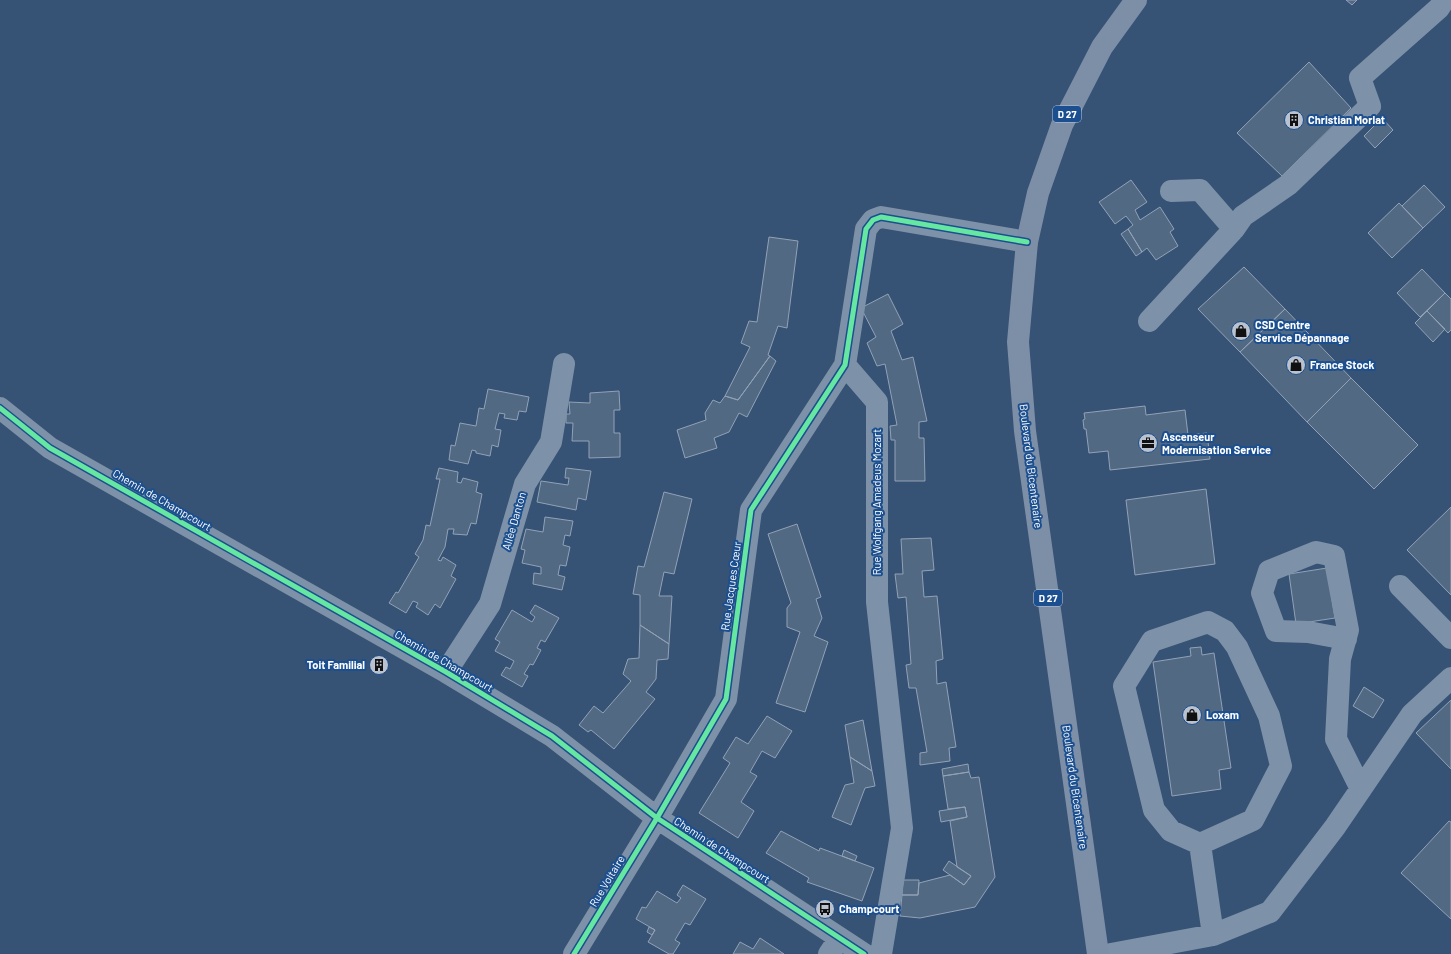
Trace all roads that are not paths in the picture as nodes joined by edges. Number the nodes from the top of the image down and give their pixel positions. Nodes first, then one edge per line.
1 (1136, 0) edge
2 (1444, 0) edge
3 (1171, 191) dead end
4 (1234, 229) junction
5 (1027, 242) junction
6 (1149, 321) dead end
7 (564, 364) dead end
8 (845, 365) junction
9 (0, 408) edge
10 (1400, 586) dead end
11 (1346, 638) junction
12 (1451, 638) edge
13 (446, 672) junction
14 (1451, 678) edge
15 (1361, 789) junction
16 (657, 818) junction
17 (1200, 844) junction
18 (1213, 935) junction
19 (834, 946) edge
20 (574, 954) edge
21 (864, 954) edge
22 (881, 954) edge
23 (1098, 954) edge
24 (1111, 954) edge

1 - 5 main road, Boulevard du Bicentenaire / D 27
2 - 4 street
3 - 4 street
4 - 6 street
5 - 8 street
5 - 23 main road, Boulevard du Bicentenaire / D 27
7 - 13 street, Allée Danton
8 - 16 street, Rue Jacques Cœur
8 - 22 street, Rue Wolfgang Amadeus Mozart
9 - 13 street, Chemin de Champcourt
10 - 12 street
11 - 11 street
11 - 15 street
13 - 16 street, Chemin de Champcourt
14 - 15 street
15 - 18 street
16 - 19 street, Chemin de Champcourt
16 - 20 street, Rue Voltaire
17 - 17 street
17 - 18 street
18 - 24 street
19 - 21 street, Chemin de Champcourt

